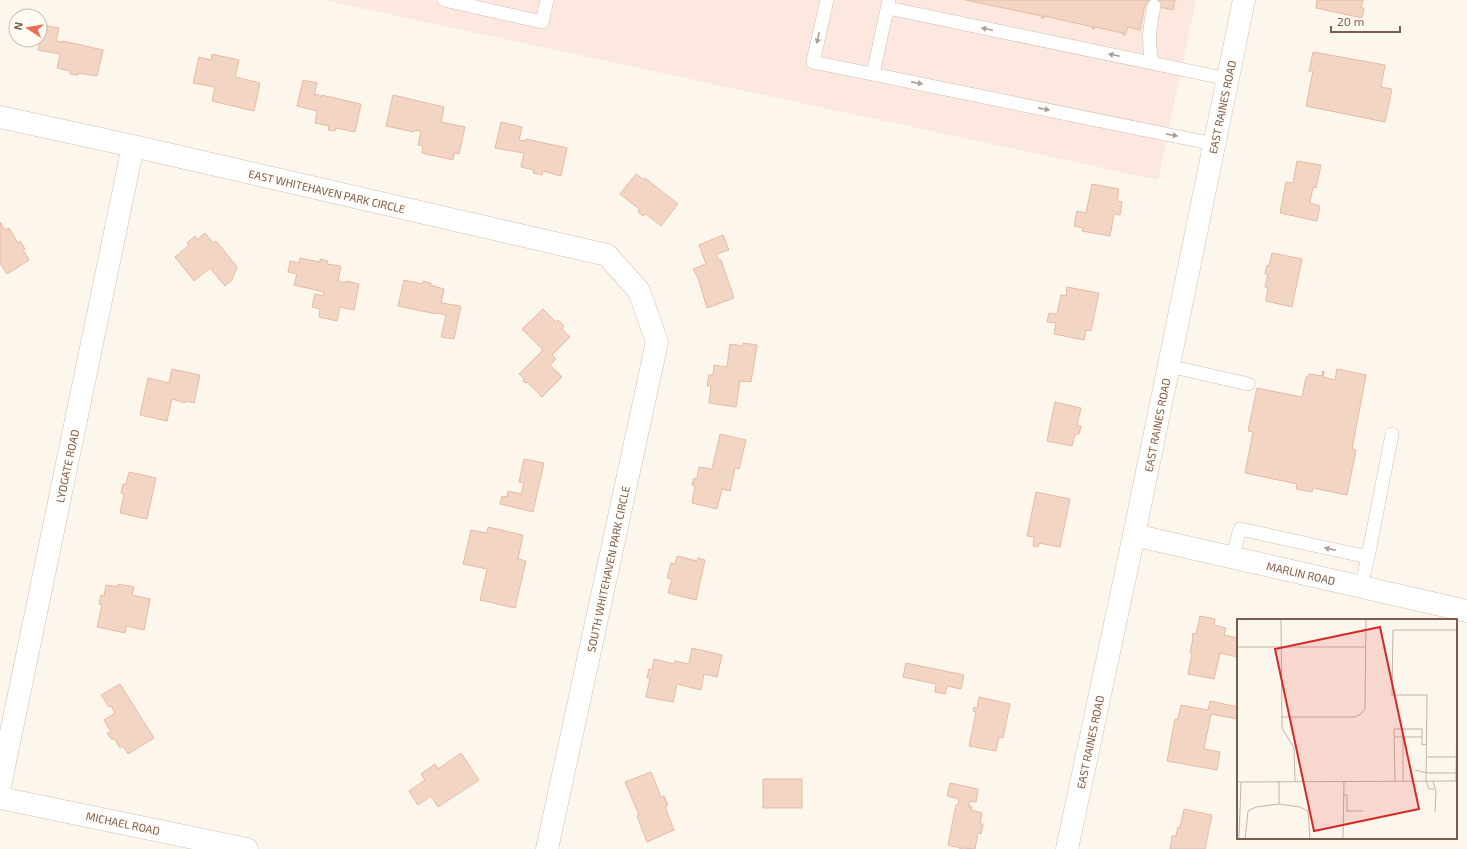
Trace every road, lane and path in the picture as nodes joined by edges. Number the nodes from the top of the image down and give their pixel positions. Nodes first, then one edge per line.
1 (444, 0) edge
2 (547, 0) edge
3 (827, 0) edge
4 (1244, 0) edge
5 (889, 4) edge
6 (1154, 6) dead end
7 (1152, 63) junction
8 (873, 74) junction
9 (1228, 78) junction
10 (0, 117) edge
11 (1214, 144) junction
12 (133, 146) junction
13 (639, 291) joint
14 (1169, 366) junction
15 (1248, 384) dead end
16 (1392, 434) dead end
17 (1134, 536) junction
18 (1368, 557) junction
19 (1232, 558) junction
20 (1361, 587) junction
21 (1467, 611) edge
22 (0, 786) edge
23 (0, 798) edge
24 (247, 849) edge
25 (547, 849) edge
26 (1067, 849) edge

1 - 2 lane
3 -> 8 lane
4 - 9 street, EAST RAINES ROAD
7 -> 5 lane
5 - 8 lane
6 - 7 lane
7 - 9 lane
8 -> 11 lane
9 - 11 street, EAST RAINES ROAD
10 - 12 street, EAST WHITEHAVEN PARK CIRCLE
11 - 14 street, EAST RAINES ROAD
12 - 13 street, EAST WHITEHAVEN PARK CIRCLE
12 - 22 street, LYDGATE ROAD
13 - 25 street, SOUTH WHITEHAVEN PARK CIRCLE
14 - 15 lane
14 - 17 street, EAST RAINES ROAD
16 - 18 lane
17 - 19 street, MARLIN ROAD
17 - 26 street, EAST RAINES ROAD
18 -> 19 lane
18 - 20 lane
19 - 20 street, MARLIN ROAD
20 - 21 street, MARLIN ROAD
23 - 24 street, MICHAEL ROAD

